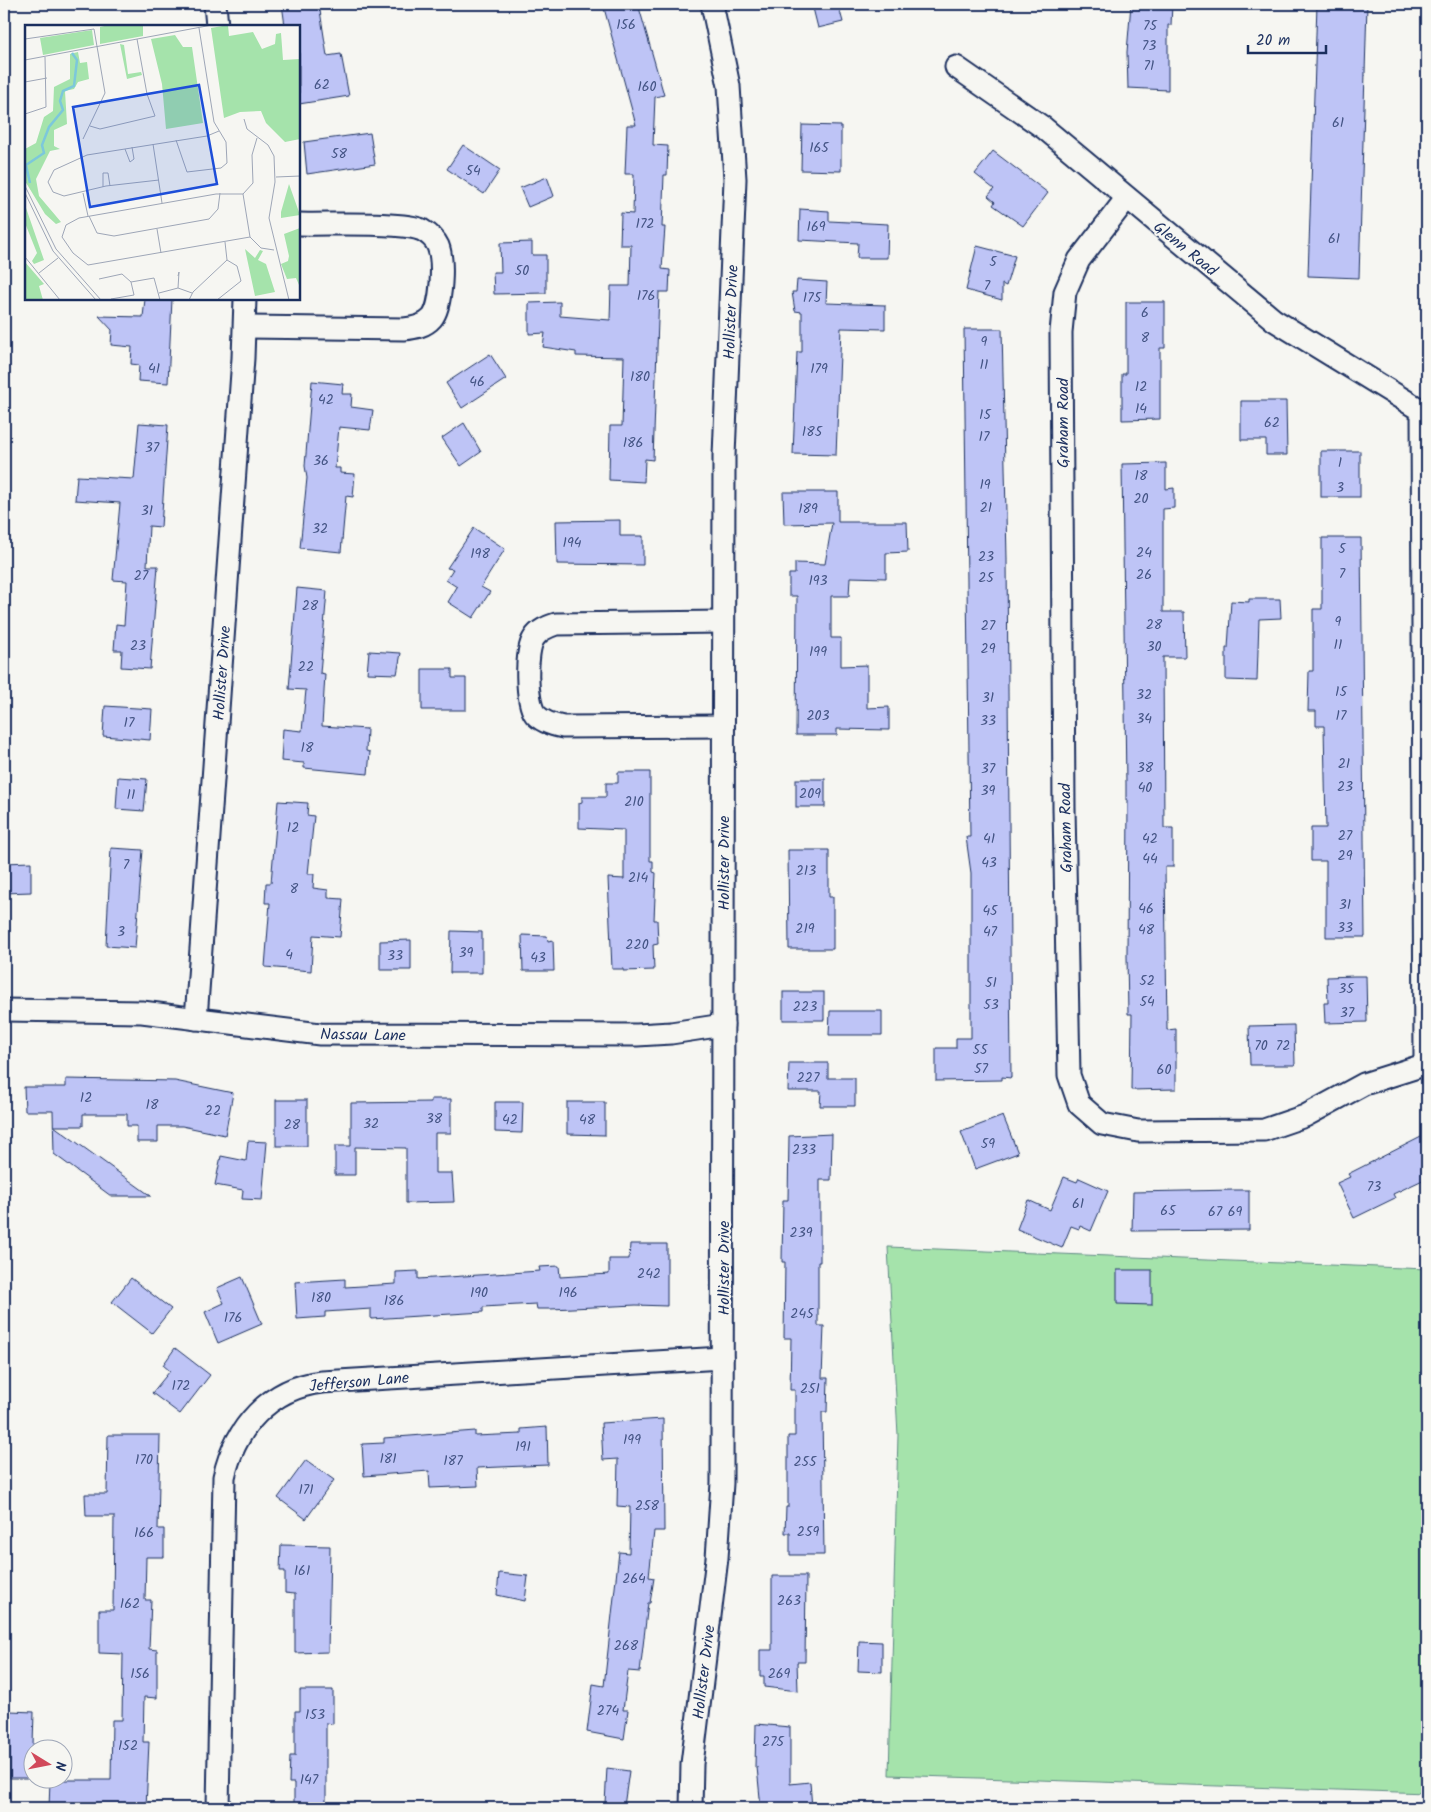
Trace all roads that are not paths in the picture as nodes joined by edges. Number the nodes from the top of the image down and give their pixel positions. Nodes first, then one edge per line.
1 (215, 4) edge
2 (712, 4) edge
3 (217, 25) edge
4 (956, 67) dead end
5 (1126, 199) junction
6 (300, 224) edge
7 (245, 300) edge
8 (244, 326) junction
9 (1424, 413) edge
10 (723, 622) junction
11 (723, 726) junction
12 (4, 1010) edge
13 (196, 1019) junction
14 (723, 1025) junction
15 (1426, 1064) edge
16 (722, 1358) junction
17 (218, 1808) edge
18 (691, 1808) edge

1 - 3 street
2 - 10 street, Hollister Drive
4 - 5 street, Glenn Road
5 - 9 street, Glenn Road
5 - 15 street, Graham Road
6 - 8 street
7 - 8 street, Hollister Drive
8 - 13 street, Hollister Drive
9 - 15 street
10 - 11 street, Hollister Drive
10 - 11 street
11 - 14 street, Hollister Drive
12 - 13 street, Nassau Lane
13 - 14 street, Nassau Lane
14 - 16 street, Hollister Drive
16 - 17 street, Jefferson Lane
16 - 18 street, Hollister Drive

